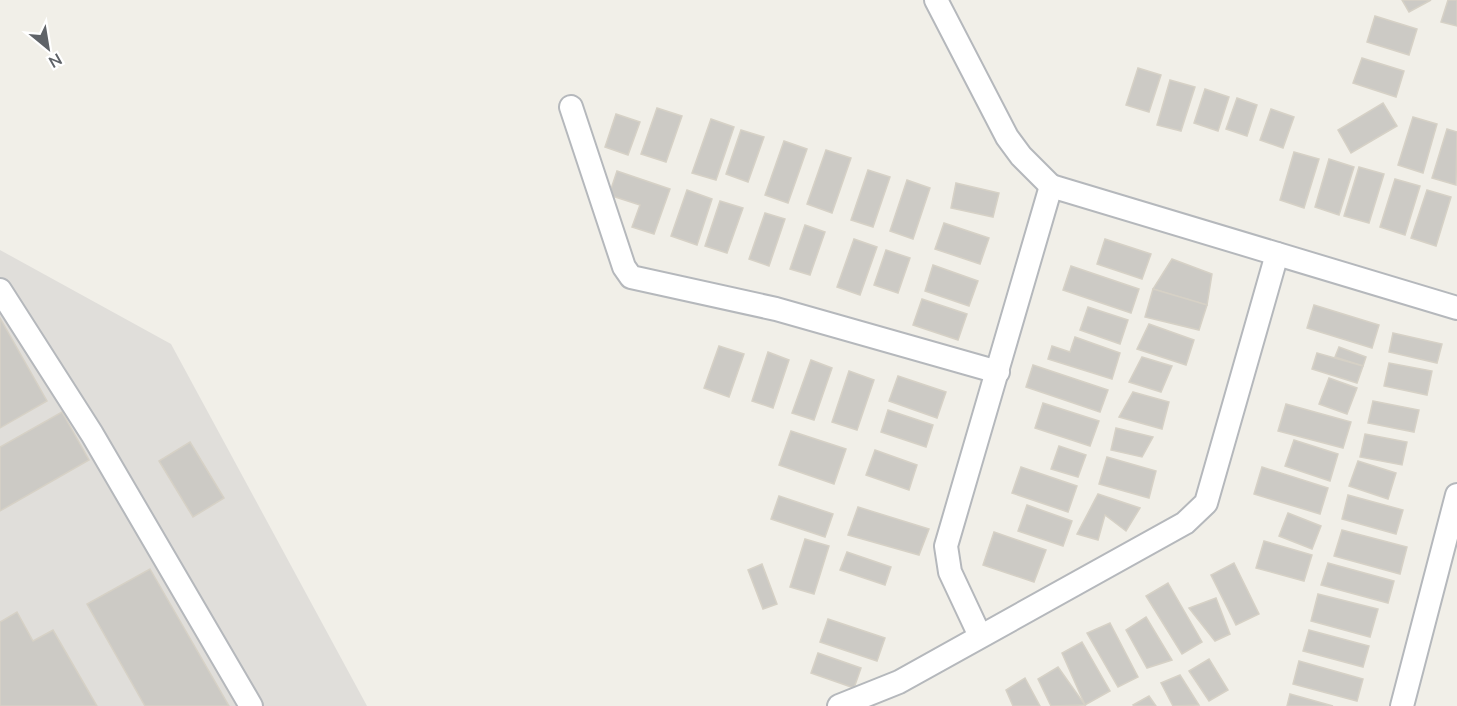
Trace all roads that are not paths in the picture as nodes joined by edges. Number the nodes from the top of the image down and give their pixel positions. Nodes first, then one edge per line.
1 (936, 0) edge
2 (571, 107) dead end
3 (1051, 186) junction
4 (1277, 254) junction
5 (0, 290) edge
6 (1457, 308) edge
7 (998, 372) junction
8 (1457, 495) edge
9 (980, 636) junction
10 (251, 706) edge
11 (839, 706) edge
12 (1402, 706) edge

1 - 3 street
2 - 7 street
3 - 4 street
3 - 7 street
4 - 6 street
4 - 9 street
5 - 10 street
7 - 9 street
8 - 12 street
9 - 11 street

